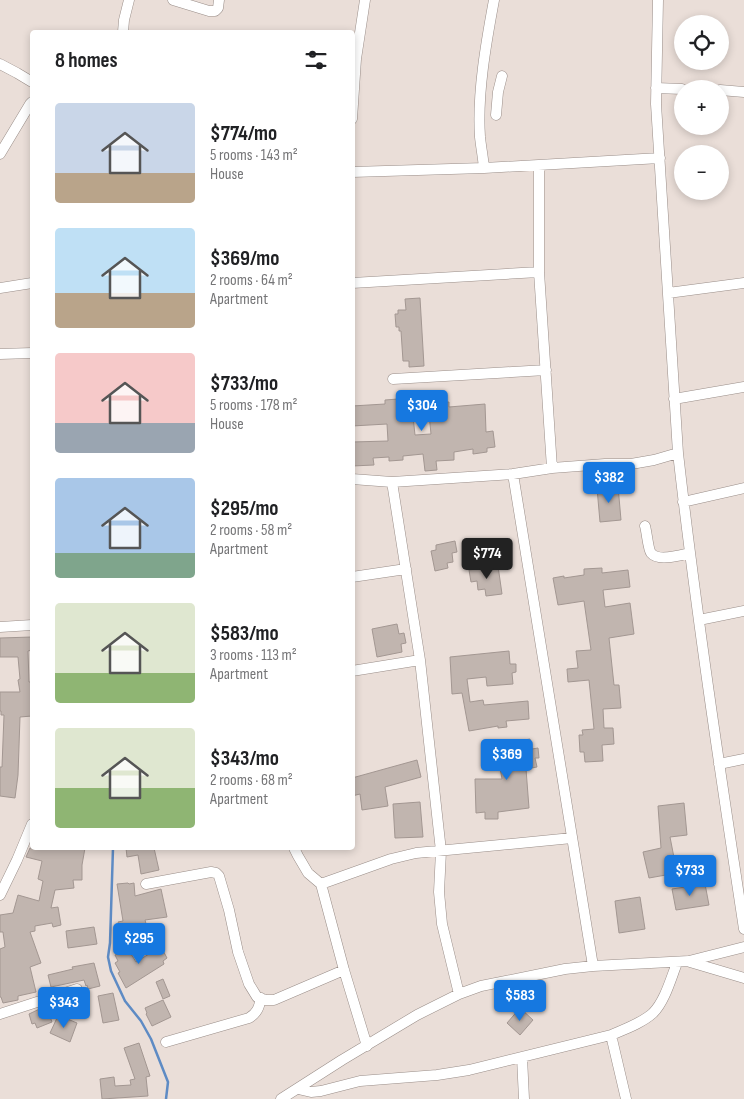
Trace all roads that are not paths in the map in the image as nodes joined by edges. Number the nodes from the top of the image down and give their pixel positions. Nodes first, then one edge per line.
1 (129, 0) edge
2 (173, 0) edge
3 (219, 0) edge
4 (366, 0) edge
5 (494, 0) edge
6 (658, 0) edge
7 (123, 30) edge
8 (0, 64) edge
9 (355, 74) edge
10 (502, 76) dead end
11 (30, 81) edge
12 (656, 88) junction
13 (674, 89) edge
14 (729, 91) edge
15 (481, 92) junction
16 (498, 92) junction
17 (744, 92) edge
18 (30, 104) edge
19 (496, 115) dead end
20 (0, 154) edge
21 (660, 158) junction
22 (539, 165) junction
23 (484, 168) junction
24 (355, 172) edge
25 (539, 272) junction
26 (30, 283) edge
27 (355, 283) edge
28 (744, 283) edge
29 (0, 288) edge
30 (668, 293) junction
31 (30, 353) edge
32 (0, 354) edge
33 (546, 370) junction
34 (393, 378) dead end
35 (744, 387) edge
36 (674, 398) junction
37 (678, 453) junction
38 (552, 468) junction
39 (513, 474) junction
40 (355, 479) edge
41 (392, 482) junction
42 (744, 488) edge
43 (683, 502) junction
44 (645, 526) dead end
45 (690, 554) junction
46 (406, 569) junction
47 (355, 577) edge
48 (744, 611) edge
49 (699, 620) junction
50 (30, 625) edge
51 (0, 627) edge
52 (420, 660) junction
53 (355, 671) edge
54 (744, 759) edge
55 (719, 764) junction
56 (30, 829) edge
57 (572, 838) junction
58 (295, 850) edge
59 (441, 851) junction
60 (146, 884) dead end
61 (321, 884) junction
62 (0, 895) edge
63 (744, 929) edge
64 (744, 948) edge
65 (689, 961) junction
66 (677, 963) junction
67 (593, 966) junction
68 (344, 970) junction
69 (744, 978) edge
70 (77, 989) dead end
71 (459, 994) junction
72 (261, 998) junction
73 (0, 1014) edge
74 (611, 1034) junction
75 (166, 1042) dead end
76 (366, 1046) junction
77 (522, 1057) junction
78 (298, 1089) junction
79 (280, 1099) edge
80 (524, 1099) edge
81 (626, 1099) edge

1 - 7 street
2 - 3 street
4 - 9 street
5 - 15 street
6 - 12 street
8 - 11 street
10 - 16 street
12 - 13 street
12 - 21 street
14 - 17 street
15 - 16 street
15 - 23 street
16 - 19 street
18 - 20 street
21 - 22 street
21 - 30 street
22 - 23 street
22 - 25 street
23 - 24 street
25 - 27 street
25 - 33 street
26 - 29 street
28 - 30 street
30 - 36 street
31 - 32 street
33 - 34 street
33 - 38 street
35 - 36 street
36 - 37 street
37 - 38 street
37 - 43 street
38 - 39 street
39 - 41 street
39 - 57 street
40 - 41 street
41 - 46 street
42 - 43 street
43 - 45 street
44 - 45 street
45 - 49 street
46 - 47 street
46 - 52 street
48 - 49 street
49 - 55 street
50 - 51 street
52 - 53 street
52 - 59 street
54 - 55 street
55 - 63 street
56 - 62 street
57 - 59 street
57 - 67 street
58 - 61 street
59 - 61 street
59 - 71 street
60 - 72 street
61 - 68 street
64 - 65 street
65 - 66 street
65 - 69 street
66 - 67 street
66 - 74 street
67 - 71 street
68 - 72 street
68 - 76 street
70 - 73 street
71 - 76 street
72 - 75 street
74 - 77 street
74 - 81 street
76 - 78 street
77 - 78 street
77 - 80 street
78 - 79 street

